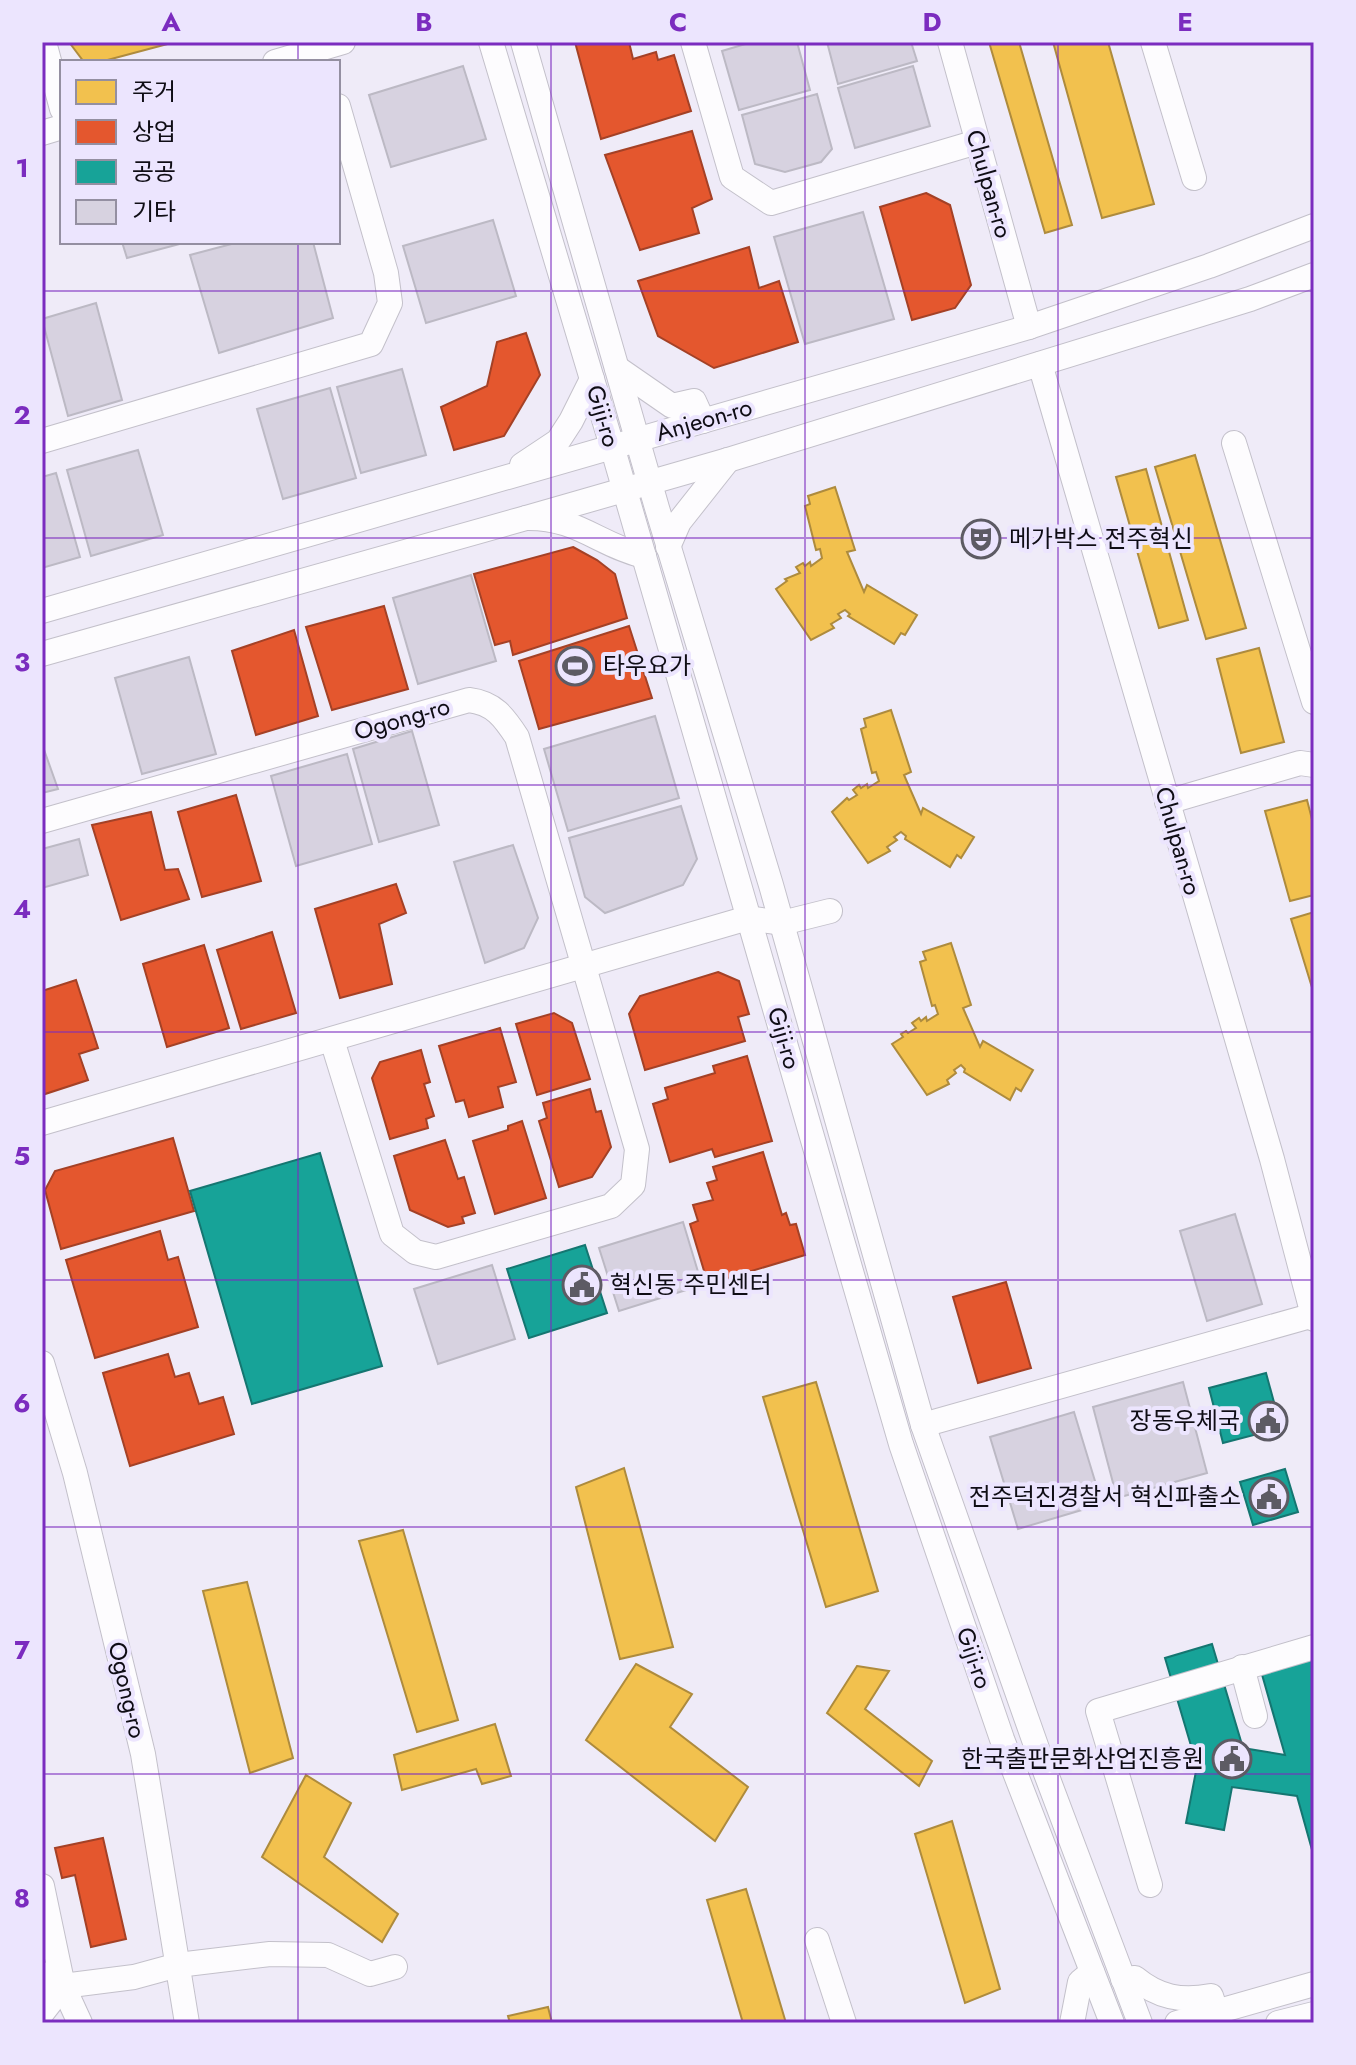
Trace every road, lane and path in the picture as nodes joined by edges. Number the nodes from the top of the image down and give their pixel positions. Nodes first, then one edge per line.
1 (44, 42) edge
2 (491, 42) edge
3 (523, 42) edge
4 (693, 42) edge
5 (950, 42) edge
6 (1153, 42) edge
7 (330, 51) edge
8 (285, 60) edge
9 (60, 102) edge
10 (340, 113) edge
11 (977, 142) junction
12 (1194, 178) dead end
13 (1314, 226) edge
14 (1314, 275) edge
15 (1029, 327) junction
16 (1040, 364) junction
17 (617, 368) junction
18 (592, 379) junction
19 (703, 421) junction
20 (637, 439) junction
21 (42, 441) edge
22 (1234, 443) dead end
23 (612, 446) junction
24 (728, 460) junction
25 (505, 476) junction
26 (650, 483) junction
27 (623, 491) junction
28 (526, 518) junction
29 (668, 547) junction
30 (644, 556) junction
31 (42, 611) edge
32 (42, 654) edge
33 (1314, 702) edge
34 (1314, 765) edge
35 (1167, 802) junction
36 (42, 821) edge
37 (830, 911) dead end
38 (748, 918) junction
39 (782, 923) junction
40 (583, 968) junction
41 (332, 1040) junction
42 (42, 1123) edge
43 (1314, 1316) edge
44 (42, 1363) edge
45 (47, 1400) edge
46 (923, 1425) junction
47 (1314, 1647) edge
48 (1242, 1667) junction
49 (1255, 1716) dead end
50 (1150, 1885) dead end
51 (42, 1886) edge
52 (817, 1940) dead end
53 (178, 1965) junction
54 (395, 1967) dead end
55 (1092, 1972) junction
56 (1123, 1979) junction
57 (52, 1980) edge
58 (1314, 1984) edge
59 (1216, 2011) junction
60 (42, 2013) edge
61 (1314, 2014) edge
62 (80, 2023) edge
63 (187, 2023) edge
64 (844, 2023) edge
65 (1072, 2023) edge
66 (1112, 2023) edge
67 (1140, 2023) edge
68 (1177, 2023) edge
69 (1278, 2023) edge

1 - 9 street
2 - 18 street, Giji-ro
3 - 17 street, Giji-ro
4 - 11 street
5 - 11 street, Chulpan-ro
6 - 12 street
7 - 8 street
10 - 21 street
11 - 15 street, Chulpan-ro
13 - 15 street, Anjeon-ro
14 - 16 street, Anjeon-ro
15 - 19 street, Anjeon-ro
16 - 24 street, Anjeon-ro
16 - 35 street, Chulpan-ro
17 - 19 street
17 - 20 street, Giji-ro
18 - 23 street, Giji-ro
18 - 25 street
19 - 20 street, Anjeon-ro
20 - 23 street, Anjeon-ro
20 - 26 street, Giji-ro
22 - 33 street
23 - 25 street, Anjeon-ro
23 - 27 street, Giji-ro
24 - 26 street, Anjeon-ro
24 - 29 street
25 - 31 street, Anjeon-ro
26 - 27 street, Anjeon-ro
26 - 29 street, Giji-ro
27 - 28 street, Anjeon-ro
27 - 30 street, Giji-ro
28 - 30 street
28 - 32 street, Anjeon-ro
29 - 39 street, Giji-ro
30 - 38 street, Giji-ro
34 - 35 street
35 - 43 street, Chulpan-ro
36 - 40 street, Ogong-ro
37 - 39 street
38 - 39 street
38 - 40 street
38 - 55 street, Giji-ro
39 - 46 street, Giji-ro
40 - 41 street
40 - 41 street, Ogong-ro
41 - 42 street
43 - 46 street
44 - 45 street, Ogong-ro
45 - 53 street, Ogong-ro
46 - 56 street, Giji-ro
47 - 48 street
48 - 49 street
48 - 50 street
51 - 57 street
52 - 64 street
53 - 54 street
53 - 57 street
53 - 63 street, Ogong-ro
55 - 65 street
55 - 66 street, Giji-ro
56 - 59 street
56 - 67 street, Giji-ro
57 - 60 street
57 - 62 street
58 - 59 street
59 - 68 street
61 - 69 street

